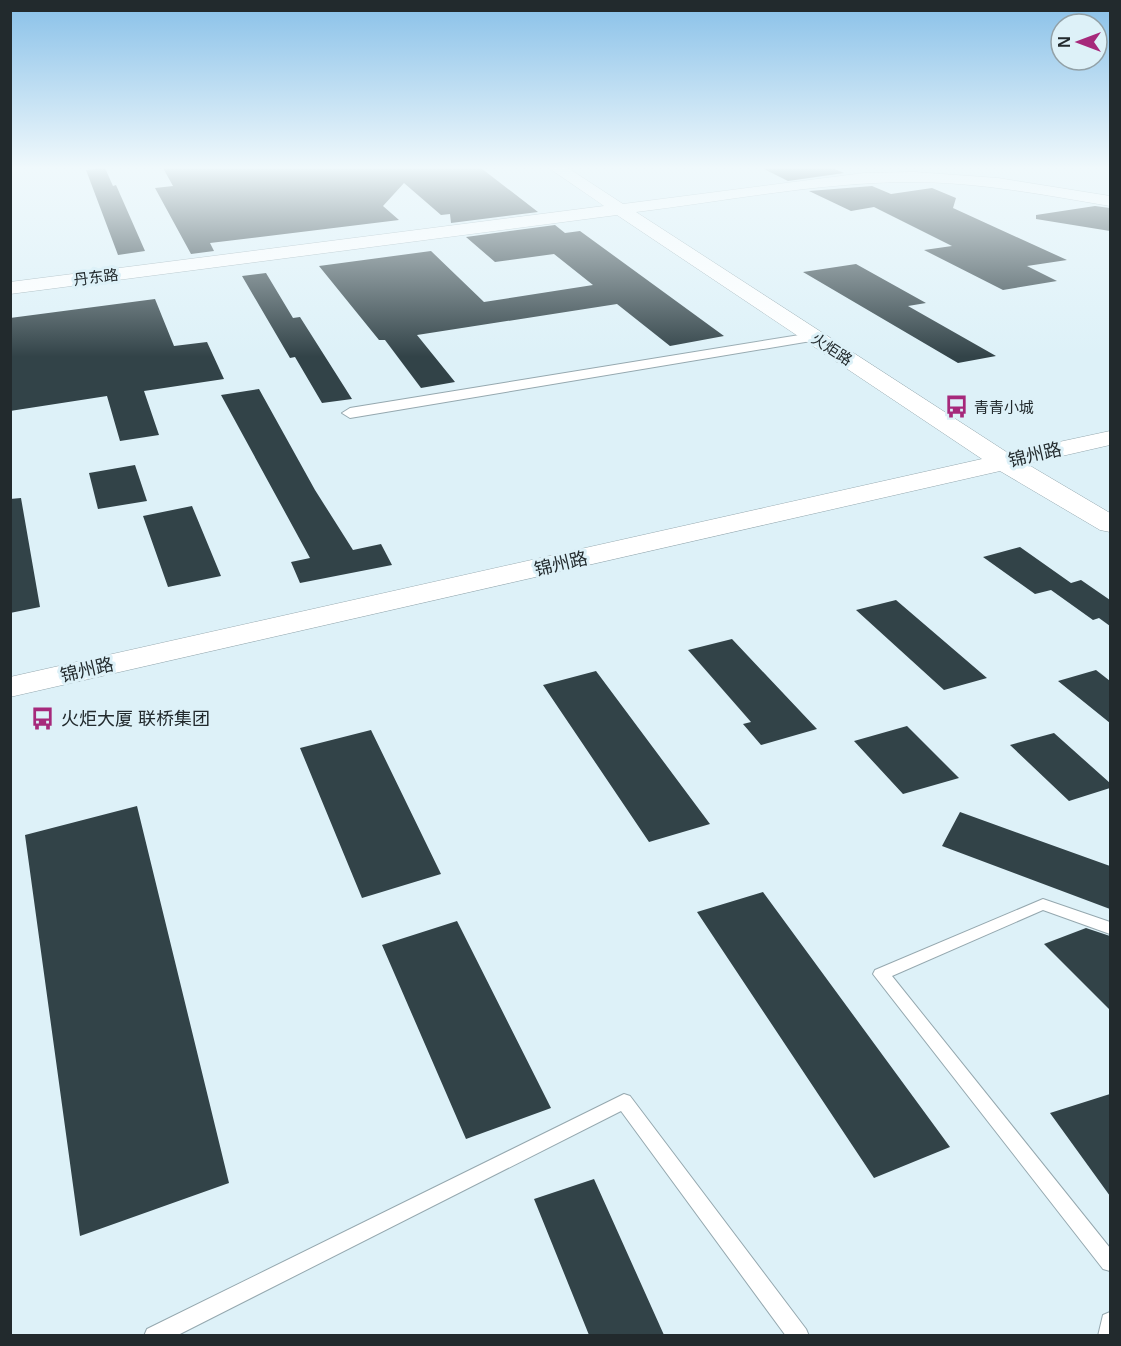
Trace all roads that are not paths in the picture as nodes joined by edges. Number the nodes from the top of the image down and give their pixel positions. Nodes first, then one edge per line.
1 (452, 231) edge
2 (654, 231) edge
3 (10, 288) edge
4 (812, 337) junction
5 (350, 413) dead end
6 (1110, 438) edge
7 (1110, 458) edge
8 (1016, 470) junction
9 (1110, 524) edge
10 (10, 687) edge
11 (10, 705) edge
12 (1110, 928) edge
13 (1110, 1262) edge
14 (1110, 1322) edge
15 (154, 1335) edge
16 (799, 1335) edge
17 (1108, 1335) edge

1 - 3 main road, 丹东路
2 - 4 main road, 火炬路
4 - 5 street
4 - 8 main road, 火炬路
6 - 8 main road, 锦州路
7 - 8 main road, 锦州路
8 - 9 main road, 火炬路
8 - 10 main road, 锦州路
8 - 11 main road, 锦州路
12 - 13 lane
14 - 17 lane
15 - 16 lane

